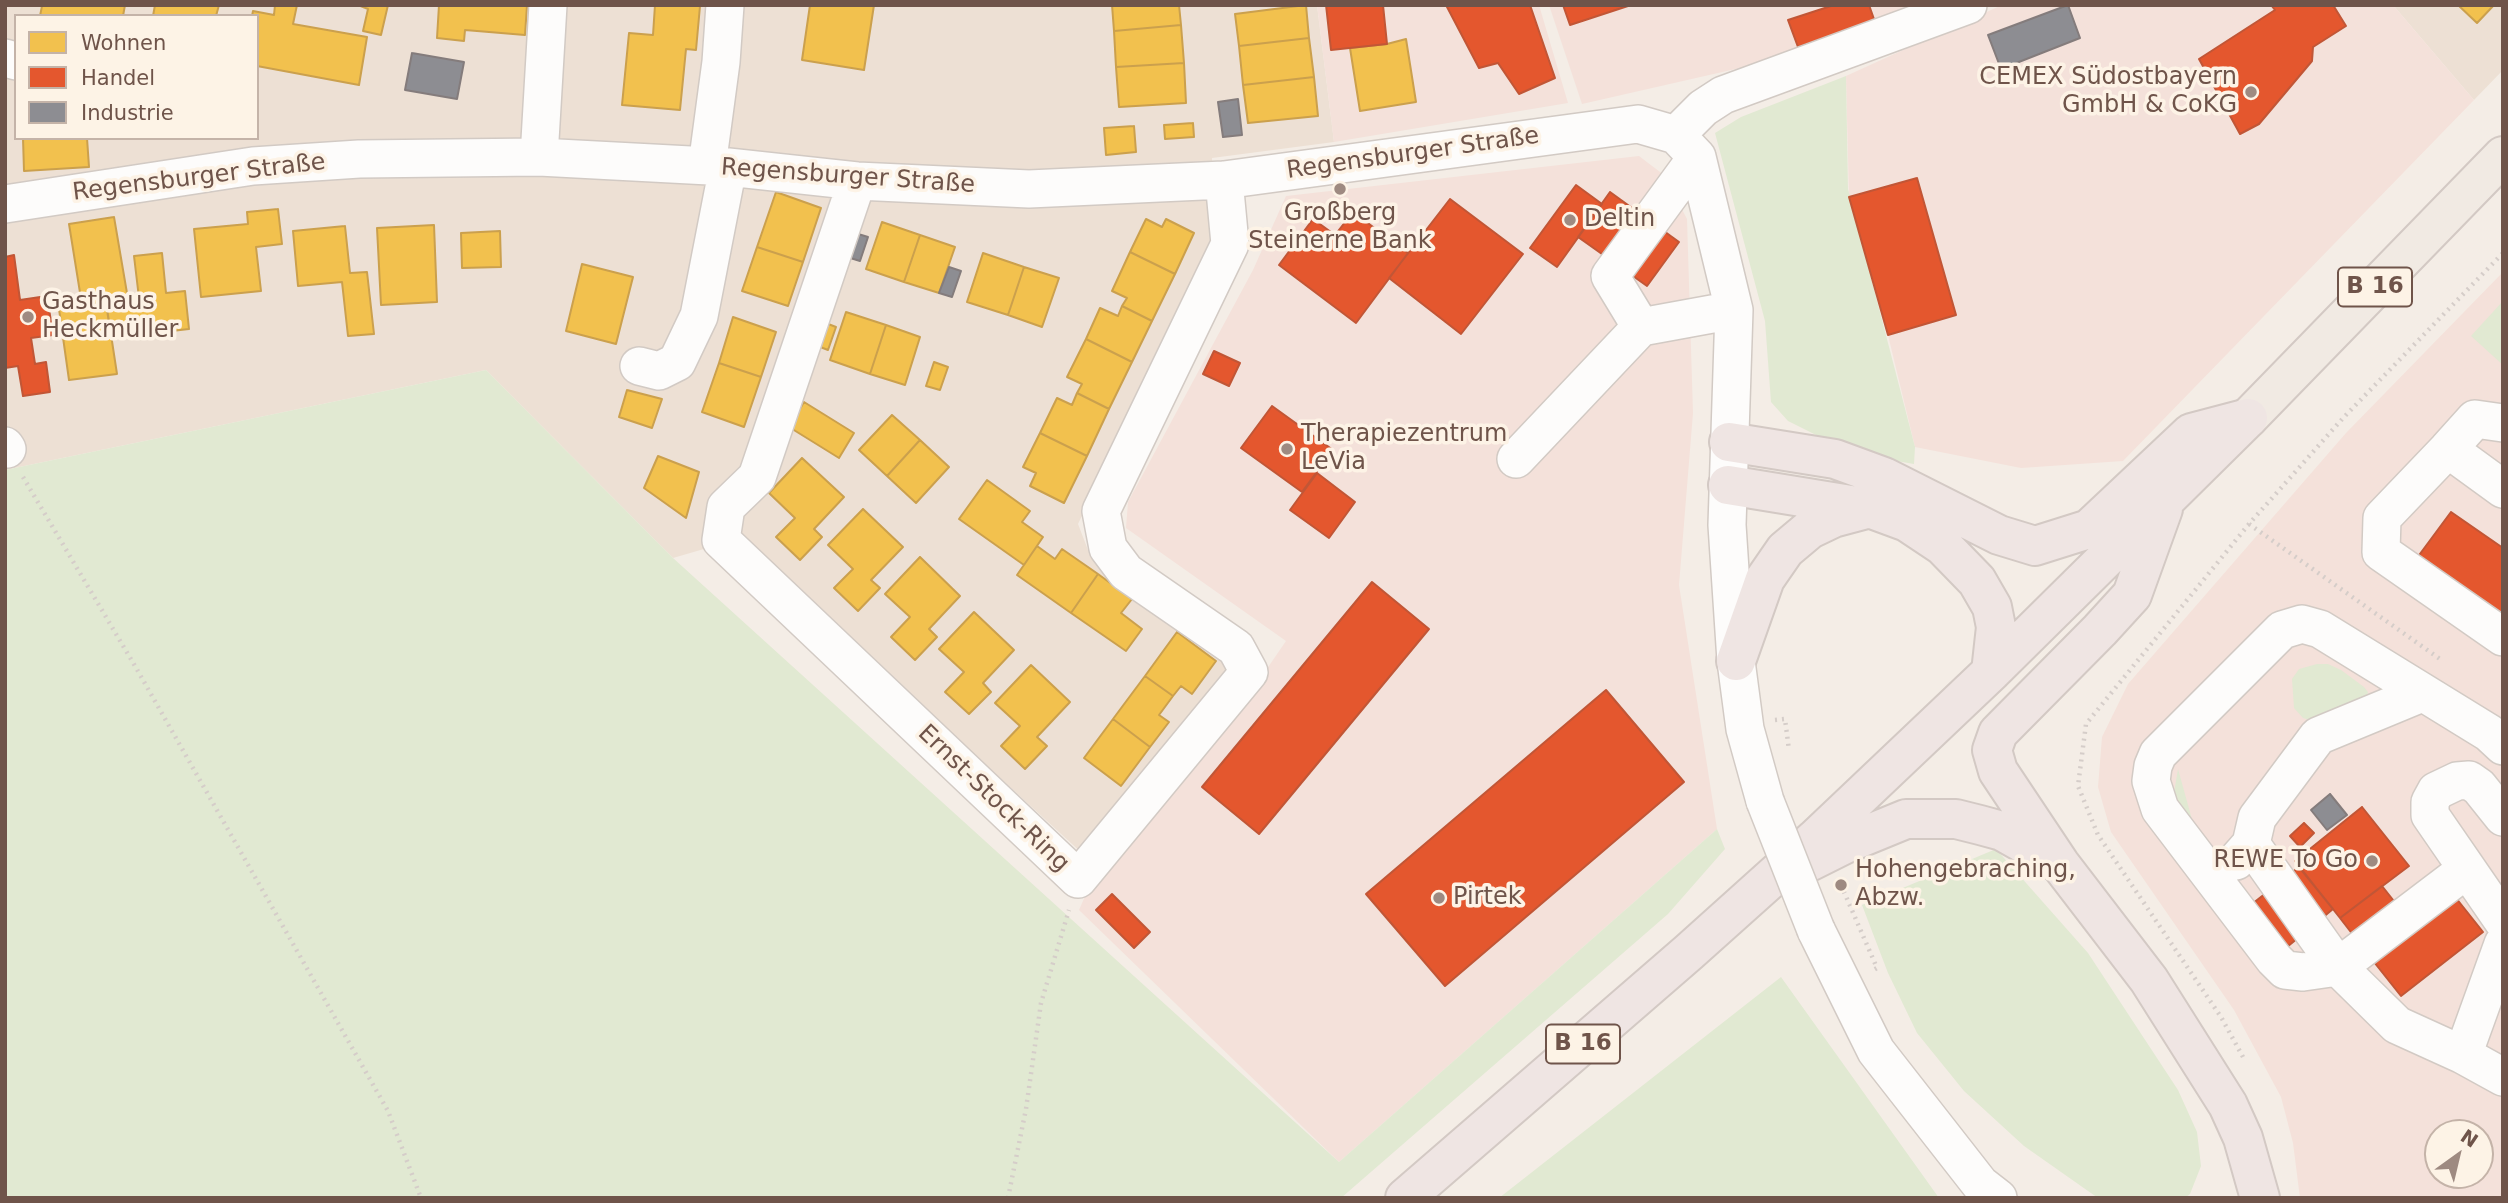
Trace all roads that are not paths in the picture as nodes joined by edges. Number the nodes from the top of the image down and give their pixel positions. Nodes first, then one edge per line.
1 (548, 5) edge
2 (725, 5) edge
3 (1968, 5) edge
4 (1686, 146) junction
5 (250, 152) edge
6 (2503, 156) edge
7 (539, 157) junction
8 (718, 167) junction
9 (1224, 180) junction
10 (856, 181) junction
11 (5, 204) edge
12 (1734, 310) junction
13 (1641, 327) junction
14 (639, 366) dead end
15 (2248, 418) junction
16 (2503, 423) edge
17 (1729, 442) junction
18 (2448, 449) junction
19 (1517, 458) dead end
20 (1728, 485) junction
21 (2503, 489) edge
22 (2167, 499) junction
23 (1869, 508) junction
24 (2503, 637) edge
25 (1736, 661) junction
26 (1991, 672) junction
27 (2422, 693) junction
28 (2503, 747) edge
29 (2503, 817) edge
30 (2251, 844) junction
31 (2060, 864) junction
32 (2467, 869) junction
33 (2217, 883) junction
34 (1760, 888) junction
35 (2503, 921) edge
36 (2503, 944) edge
37 (2338, 967) junction
38 (2463, 1055) junction
39 (2503, 1077) edge
40 (2243, 1138) junction
41 (1405, 1198) edge
42 (1998, 1198) edge
43 (2233, 1198) edge
44 (2260, 1198) edge

1 - 7 street
2 - 8 street
3 - 4 street
4 - 9 street, Regensburger Straße
4 - 12 street
4 - 13 street
5 - 7 street, Regensburger Straße
5 - 11 street, Regensburger Straße
6 - 15 main road, B 16
7 - 8 street, Regensburger Straße
8 - 10 street, Regensburger Straße
8 - 14 street
9 - 10 street, Regensburger Straße
9 - 10 street, Ernst-Stock-Ring
12 - 13 street
12 - 17 street
13 - 19 street
15 - 17 highway
15 - 22 highway, B 16
16 - 18 street
17 - 20 street
18 - 21 street
18 - 24 street
20 - 23 highway
20 - 25 street
22 - 26 highway, B 16
22 - 31 highway
23 - 25 highway
23 - 26 highway
25 - 42 street, bridge
26 - 34 highway, B 16
27 - 28 street
27 - 30 street
27 - 33 street
29 - 32 street
30 - 33 street
30 - 37 street
31 - 34 highway
31 - 40 highway
32 - 35 street
32 - 37 street
33 - 37 street
34 - 41 highway, B 16
36 - 38 street
37 - 38 street
38 - 39 street
40 - 43 highway
40 - 44 highway

